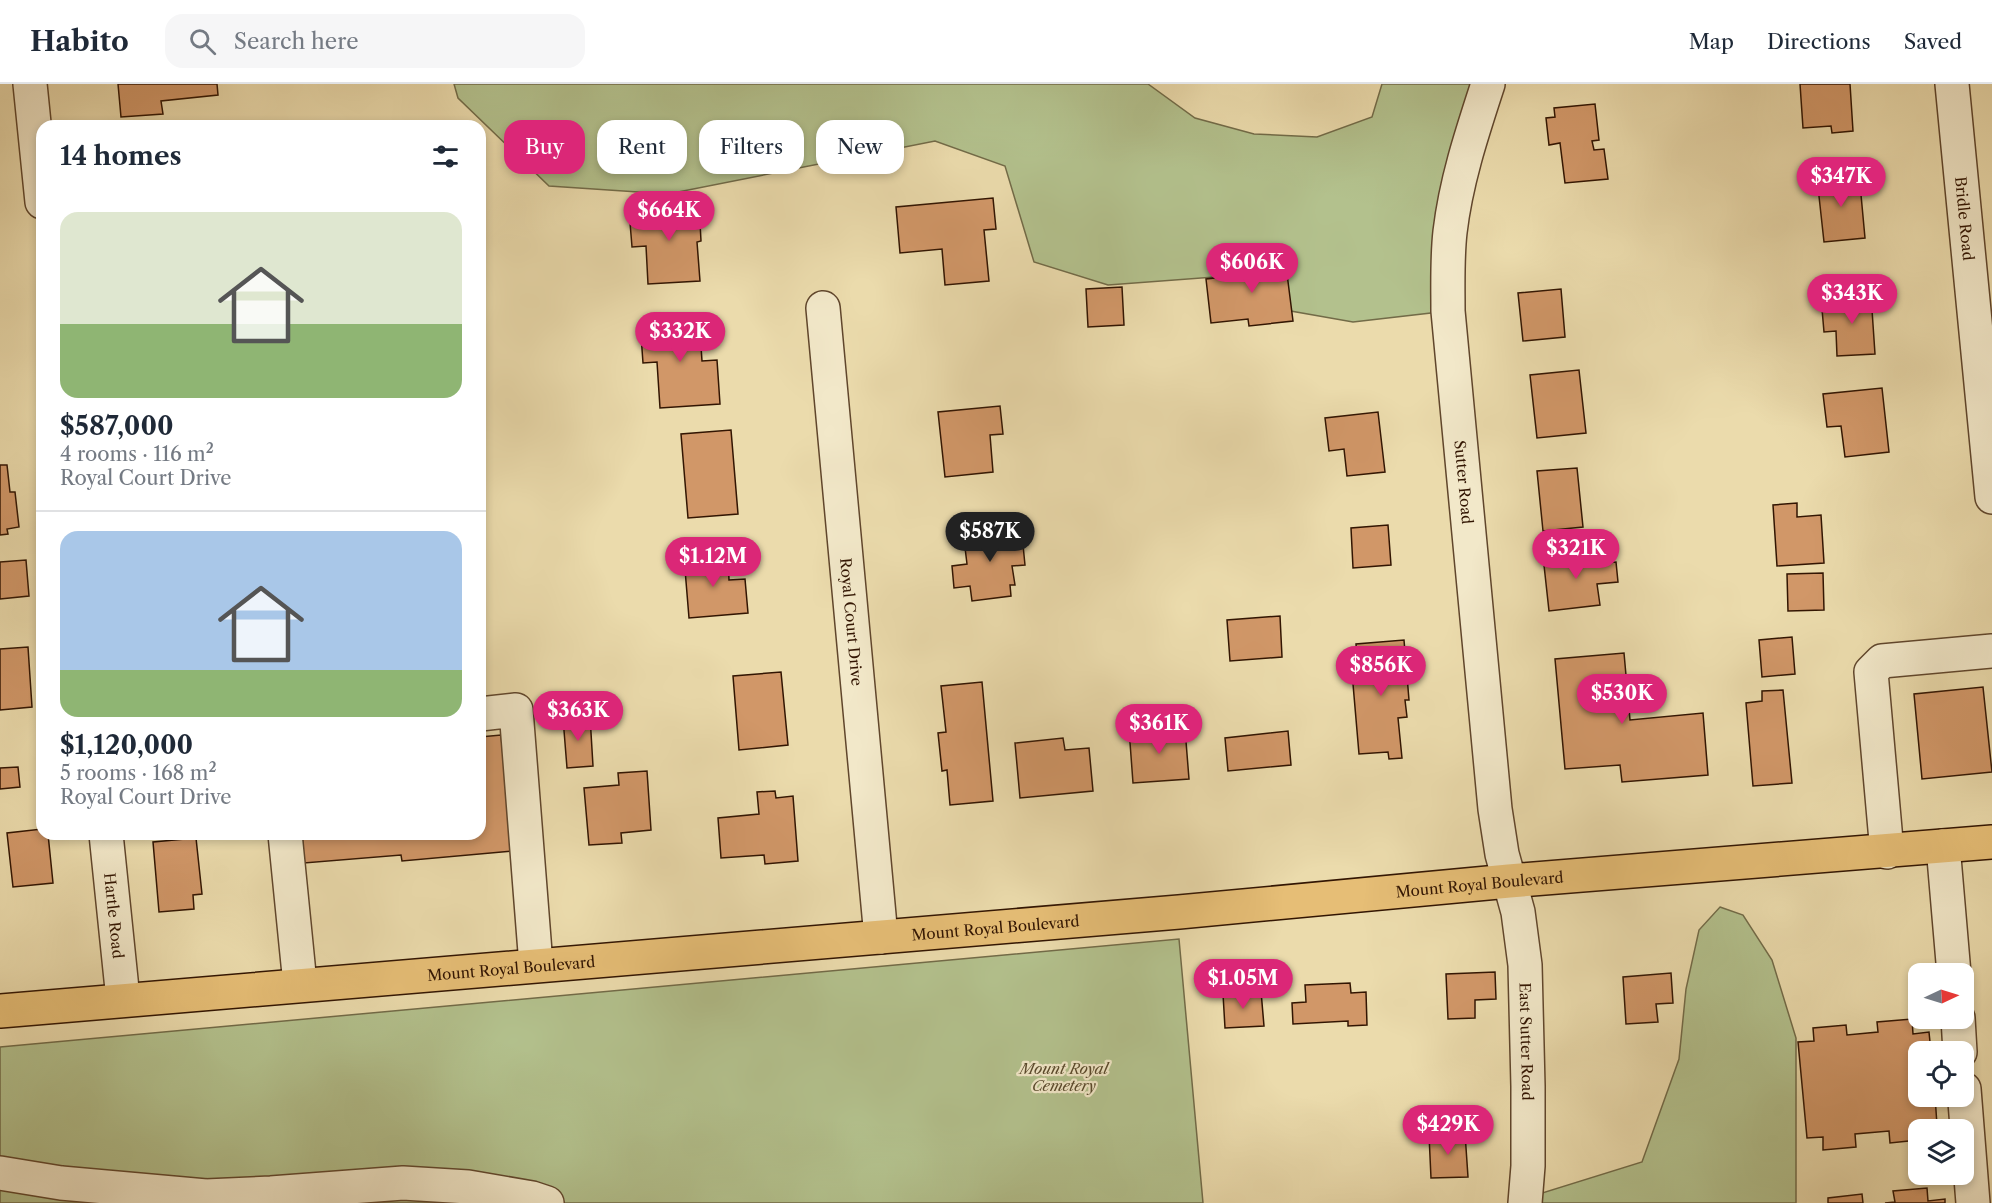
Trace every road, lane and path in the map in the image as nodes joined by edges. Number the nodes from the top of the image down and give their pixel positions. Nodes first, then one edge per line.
1 (30, 84) edge
2 (1488, 84) edge
3 (1952, 84) edge
4 (36, 143) edge
5 (823, 308) dead end
6 (1992, 497) edge
7 (1992, 651) edge
8 (486, 713) edge
9 (107, 840) edge
10 (286, 840) edge
11 (1992, 842) edge
12 (1943, 846) junction
13 (1887, 852) junction
14 (1509, 881) junction
15 (881, 937) junction
16 (1953, 963) edge
17 (536, 965) junction
18 (300, 984) junction
19 (123, 999) junction
20 (0, 1011) edge
21 (1965, 1107) edge
22 (0, 1173) edge
23 (548, 1203) edge
24 (1525, 1203) edge
25 (1973, 1203) edge

1 - 4 street
2 - 14 street, Sutter Road
3 - 6 street, Bridle Road
5 - 15 street, Royal Court Drive
7 - 13 street
8 - 17 street
9 - 19 street, Hartle Road
10 - 18 street
11 - 12 main road, Mount Royal Boulevard
12 - 13 main road, Mount Royal Boulevard
12 - 16 street
13 - 14 main road, Mount Royal Boulevard
14 - 15 main road, Mount Royal Boulevard
14 - 24 street, East Sutter Road
15 - 17 main road, Mount Royal Boulevard
17 - 18 main road, Mount Royal Boulevard
18 - 19 main road, Mount Royal Boulevard
19 - 20 main road, Mount Royal Boulevard
21 - 25 street
22 - 23 street

